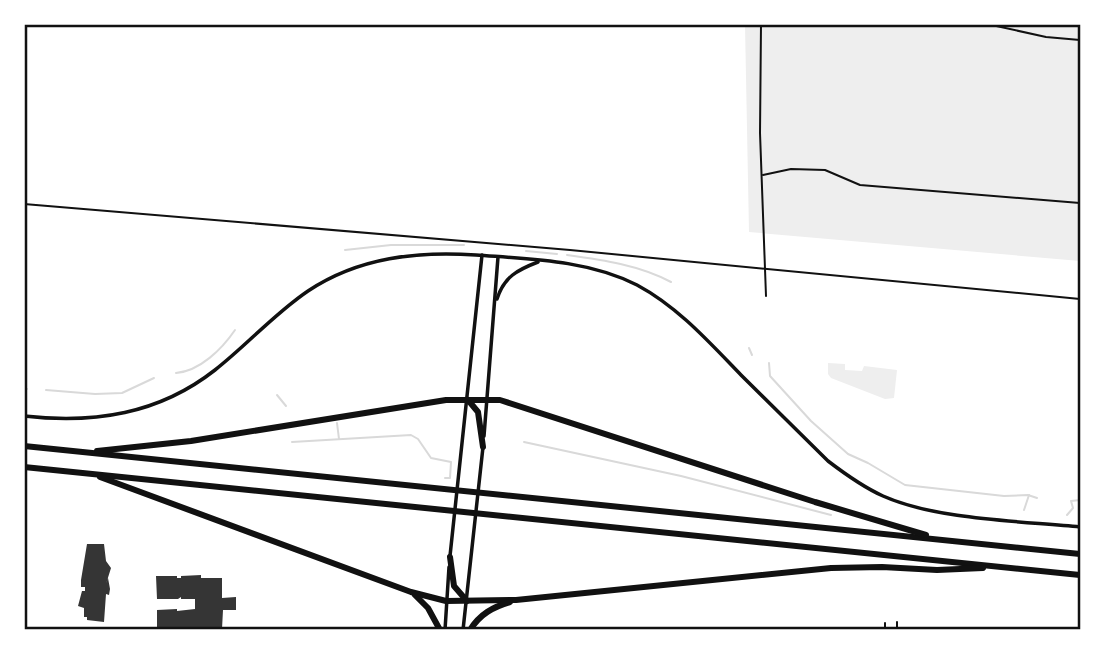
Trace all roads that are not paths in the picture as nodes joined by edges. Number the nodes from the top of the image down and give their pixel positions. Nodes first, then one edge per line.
1 (482, 255) junction
2 (498, 257) junction
3 (541, 261) junction
4 (495, 308) junction
5 (466, 398) junction
6 (487, 399) junction
7 (24, 416) edge
8 (24, 446) edge
9 (483, 447) junction
10 (82, 452) junction
11 (24, 467) edge
12 (92, 474) junction
13 (1080, 527) edge
14 (941, 540) junction
15 (1080, 554) edge
16 (450, 557) junction
17 (1004, 567) junction
18 (1080, 575) edge
19 (411, 592) junction
20 (516, 600) junction
21 (446, 601) junction
22 (467, 601) junction
23 (897, 622) dead end
24 (885, 623) dead end
25 (442, 629) edge
26 (463, 629) edge
27 (470, 629) edge
28 (885, 629) edge
29 (897, 629) edge

1 - 2 street
1 - 5 street
1 - 7 street
2 - 3 street
2 - 4 street
3 - 4 street
3 - 13 street
4 - 6 street
5 - 6 highway
5 - 9 highway
5 - 10 highway
5 - 16 street
6 - 9 street
6 - 14 highway
8 - 10 highway
9 - 22 street
10 - 14 highway
11 - 12 highway
12 - 17 highway
12 - 19 highway
14 - 15 highway
16 - 21 street
16 - 22 highway
17 - 18 highway
17 - 20 highway
19 - 21 highway
19 - 25 highway
20 - 22 highway
20 - 27 highway
21 - 22 highway
21 - 25 street
22 - 26 street
23 - 29 lane
24 - 28 lane

